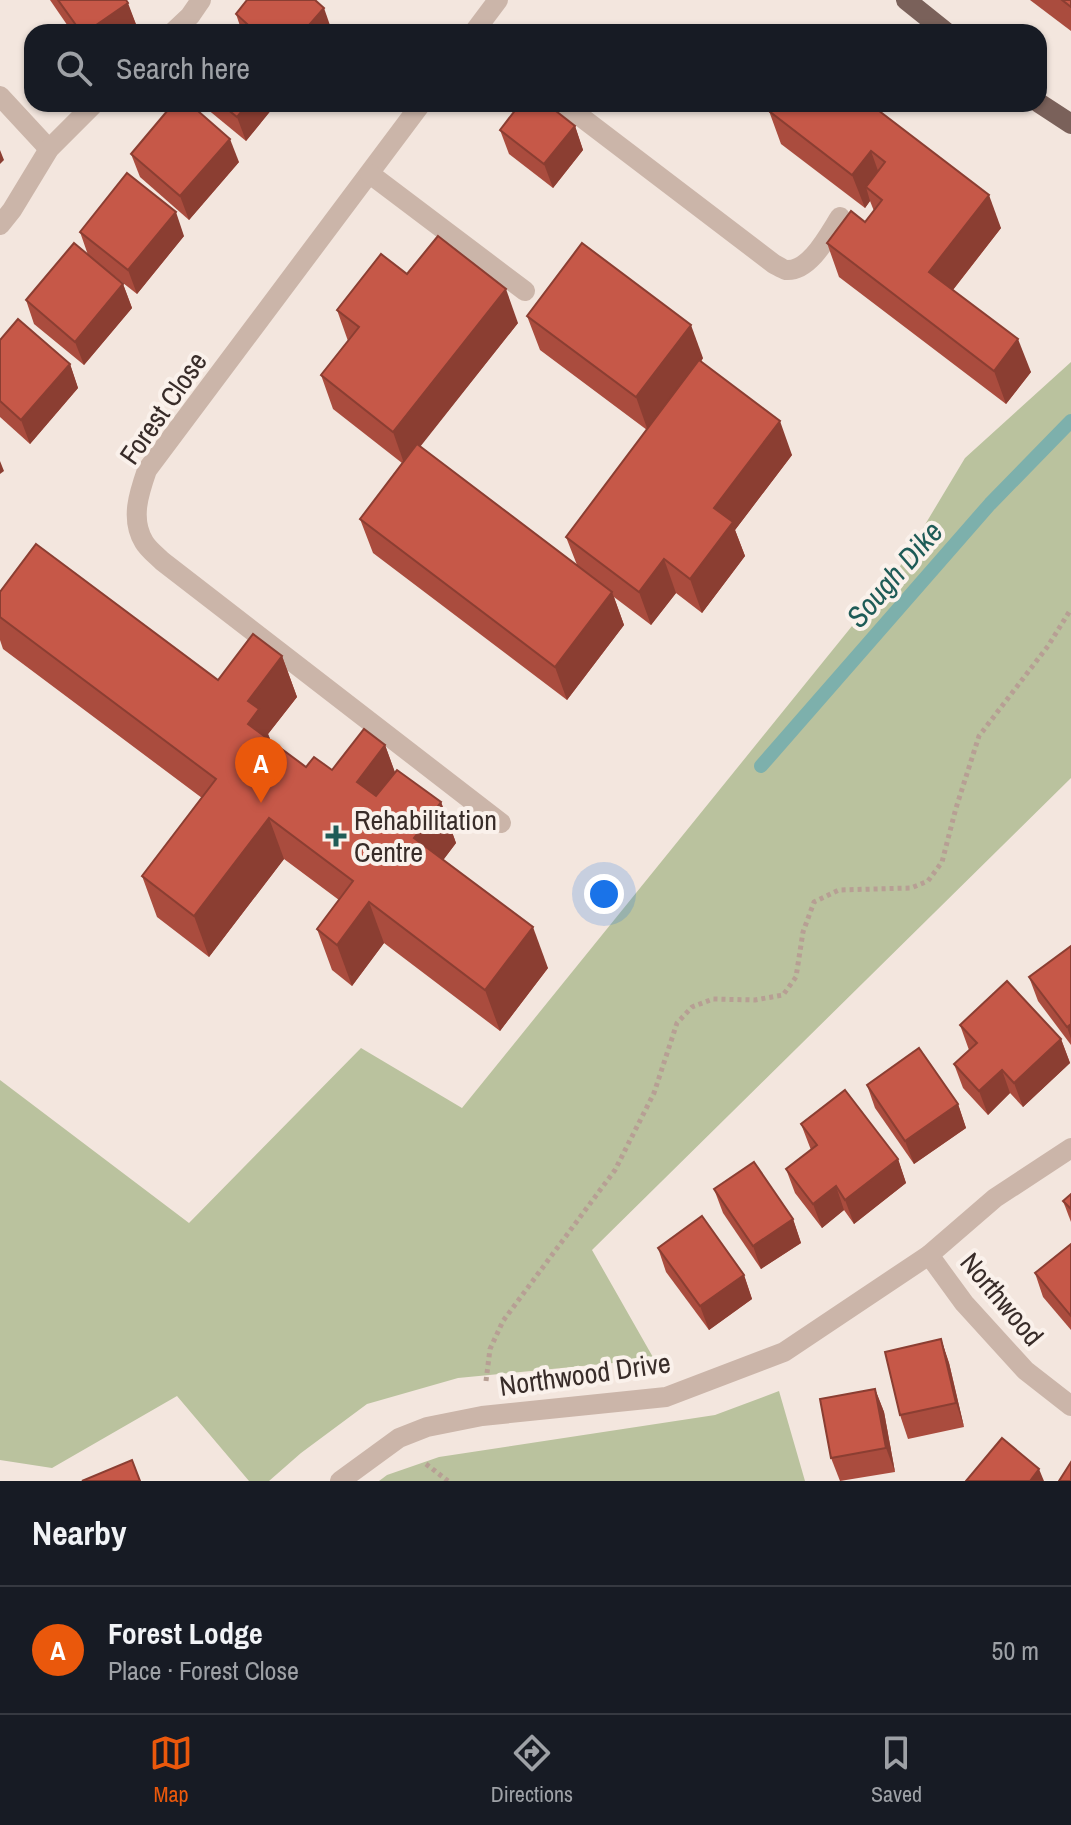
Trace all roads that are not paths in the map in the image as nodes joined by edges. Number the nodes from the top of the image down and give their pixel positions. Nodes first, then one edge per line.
1 (201, 0) edge
2 (498, 0) edge
3 (906, 0) edge
4 (182, 24) edge
5 (480, 24) edge
6 (936, 24) edge
7 (0, 96) edge
8 (1047, 108) edge
9 (86, 112) edge
10 (415, 112) edge
11 (574, 112) edge
12 (1071, 124) edge
13 (49, 149) junction
14 (370, 174) junction
15 (840, 217) dead end
16 (0, 225) edge
17 (525, 291) dead end
18 (501, 823) dead end
19 (1071, 1148) edge
20 (929, 1255) junction
21 (1071, 1406) edge
22 (340, 1481) edge

1 - 4 street
2 - 5 street
3 - 6 main road
7 - 13 street
8 - 12 main road
9 - 13 street
10 - 14 street, Forest Close
11 - 15 street
13 - 16 street
14 - 17 street
14 - 18 street, Forest Close
19 - 20 street, Northwood Drive
20 - 21 street, Northwood
20 - 22 street, Northwood Drive

